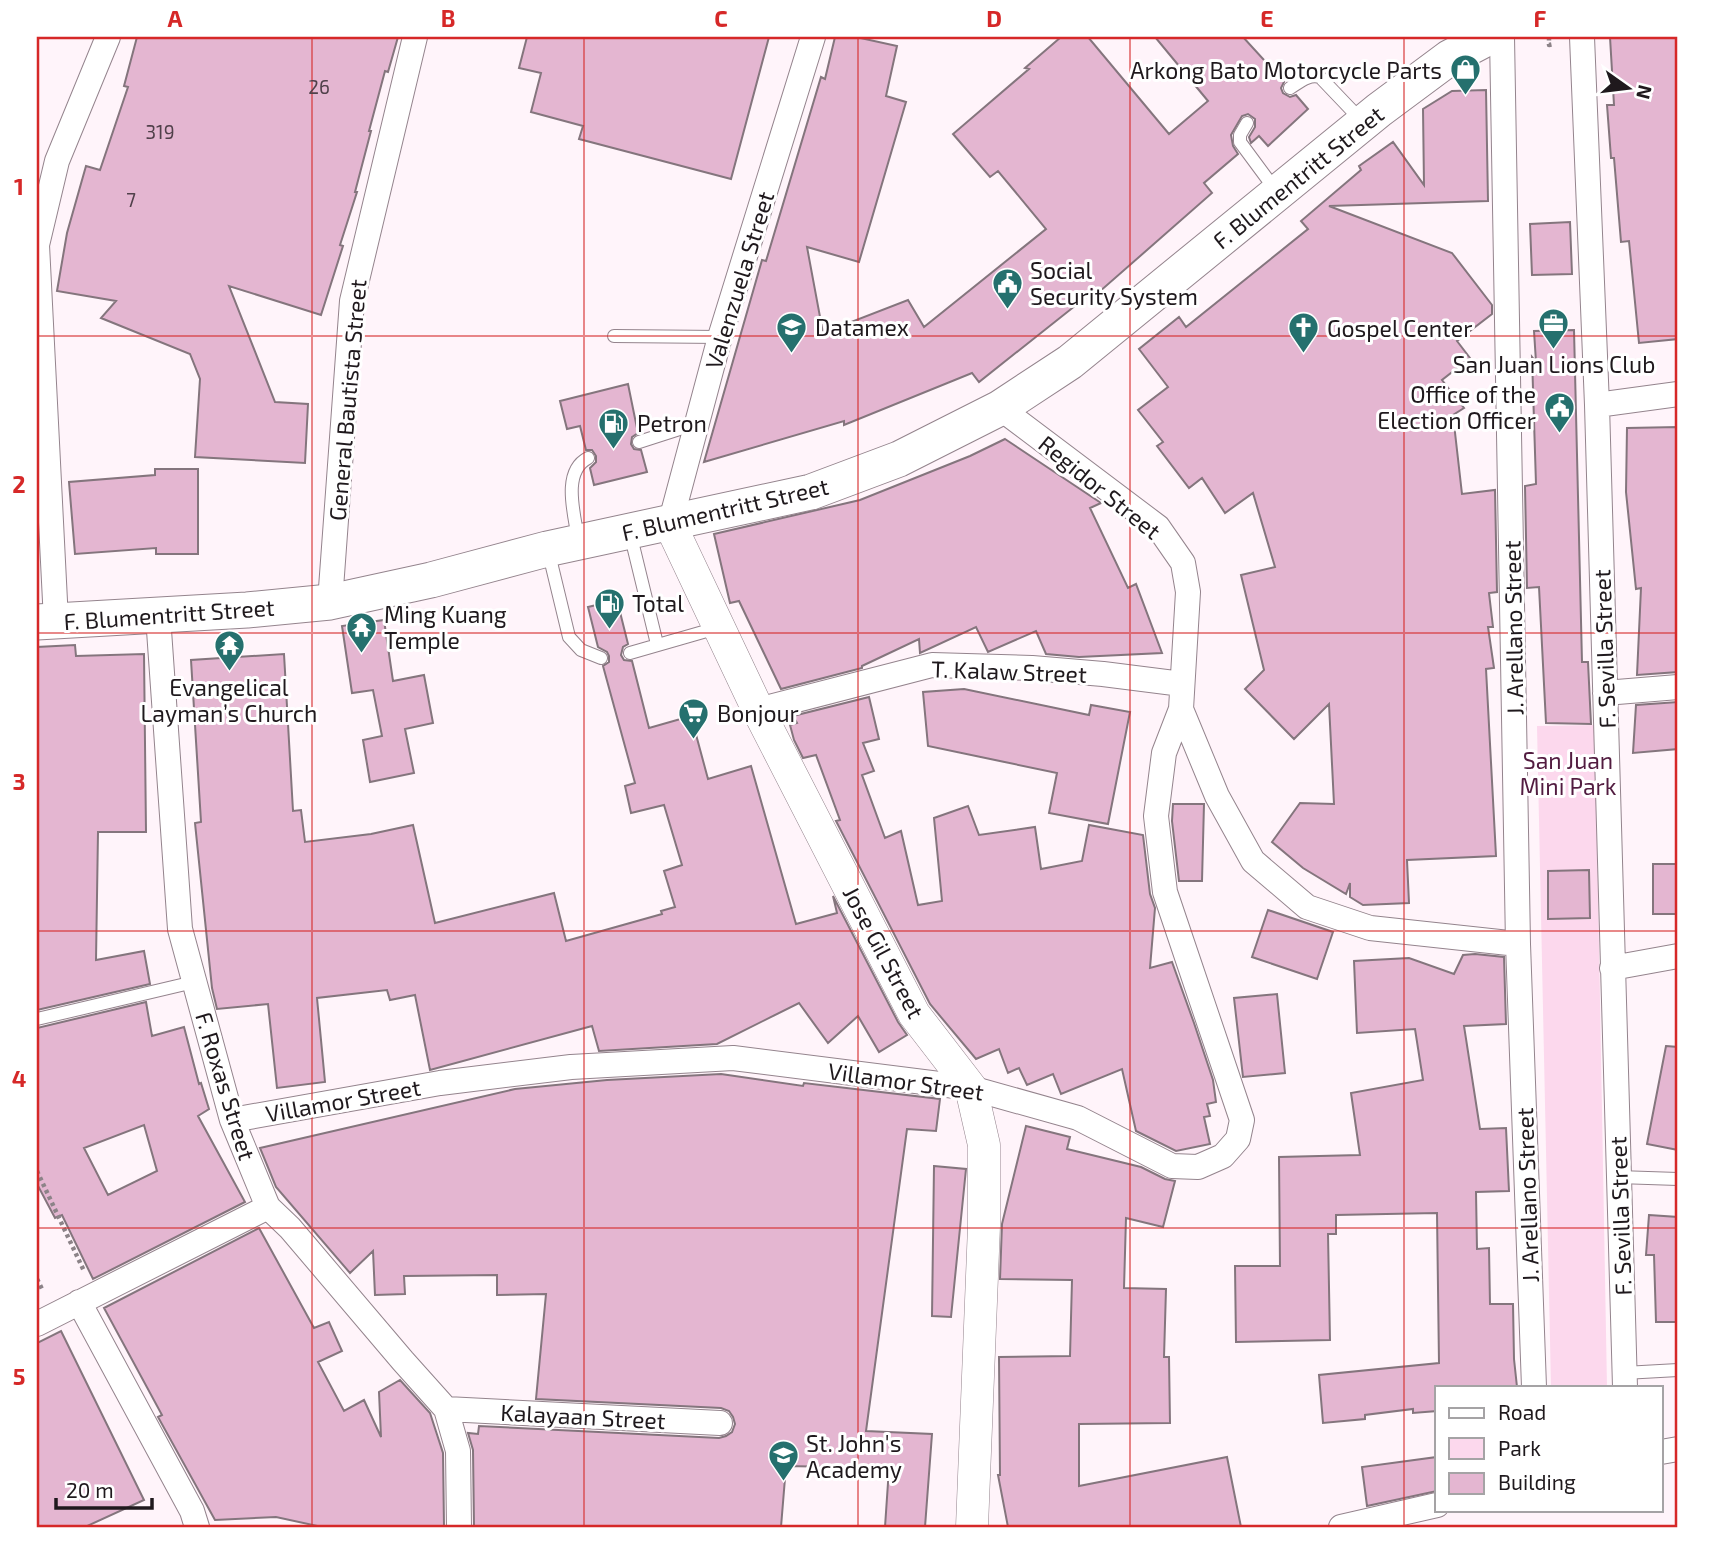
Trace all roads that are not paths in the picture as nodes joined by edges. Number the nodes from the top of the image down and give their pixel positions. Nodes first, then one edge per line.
1 (108, 37) edge
2 (415, 37) edge
3 (813, 37) edge
4 (1489, 37) edge
5 (1502, 37) edge
6 (1582, 37) edge
7 (1290, 88) dead end
8 (1247, 123) dead end
9 (1363, 123) junction
10 (1278, 193) junction
11 (614, 336) dead end
12 (720, 337) junction
13 (1678, 394) edge
14 (1597, 405) junction
15 (1000, 408) junction
16 (698, 423) junction
17 (639, 442) dead end
18 (588, 458) dead end
19 (670, 524) junction
20 (630, 532) junction
21 (563, 546) junction
22 (330, 602) junction
23 (158, 616) junction
24 (46, 622) edge
25 (719, 627) junction
26 (657, 645) junction
27 (630, 653) dead end
28 (601, 658) dead end
29 (1182, 684) junction
30 (1678, 687) edge
31 (1605, 693) junction
32 (1181, 709) junction
33 (758, 710) junction
34 (1518, 944) junction
35 (1678, 956) edge
36 (1612, 968) junction
37 (194, 982) junction
38 (37, 1019) edge
39 (971, 1088) junction
40 (232, 1120) junction
41 (1618, 1177) junction
42 (1678, 1179) edge
43 (268, 1207) junction
44 (87, 1298) junction
45 (37, 1324) edge
46 (1678, 1370) edge
47 (1624, 1380) edge
48 (1534, 1386) edge
49 (446, 1409) junction
50 (720, 1423) dead end
51 (1435, 1504) edge
52 (197, 1527) edge
53 (458, 1527) edge
54 (972, 1527) edge
55 (1341, 1527) edge

1 - 24 street
2 - 22 street, General Bautista Street
3 - 12 street, Valenzuela Street
4 - 9 main road, F. Blumentritt Street
5 - 34 street, J. Arellano Street
6 - 14 street, F. Sevilla Street
7 - 9 lane
8 - 10 lane
9 - 10 main road, F. Blumentritt Street
10 - 15 main road, F. Blumentritt Street
11 - 12 lane
12 - 16 street, Valenzuela Street
13 - 14 street
14 - 31 street, F. Sevilla Street
15 - 19 main road, F. Blumentritt Street
15 - 29 street, Regidor Street
16 - 17 lane
16 - 19 street, Valenzuela Street
18 - 21 lane
19 - 20 main road, F. Blumentritt Street
19 - 25 street, Jose Gil Street
20 - 21 main road, F. Blumentritt Street
20 - 26 lane
21 - 22 main road, F. Blumentritt Street
21 - 28 lane
22 - 23 main road, F. Blumentritt Street
23 - 24 main road, F. Blumentritt Street
23 - 37 street, F. Roxas Street
25 - 26 lane
25 - 33 street, Jose Gil Street
26 - 27 lane
29 - 32 street, Regidor Street
29 - 33 street, T. Kalaw Street
30 - 31 street
31 - 36 street, F. Sevilla Street
32 - 34 street, Regidor Street
32 - 39 street, Villamor Street
33 - 39 street, Jose Gil Street
34 - 48 street, J. Arellano Street
35 - 36 street
36 - 41 street, F. Sevilla Street
37 - 38 lane
37 - 40 street, F. Roxas Street
39 - 40 street, Villamor Street
39 - 54 street, Jose Gil Street
40 - 43 street, F. Roxas Street
41 - 42 lane
41 - 47 street, F. Sevilla Street
43 - 44 street
43 - 49 street, F. Roxas Street
44 - 45 street
44 - 52 street
46 - 47 lane
49 - 50 street, Kalayaan Street
49 - 53 street, F. Roxas Street
51 - 55 street

